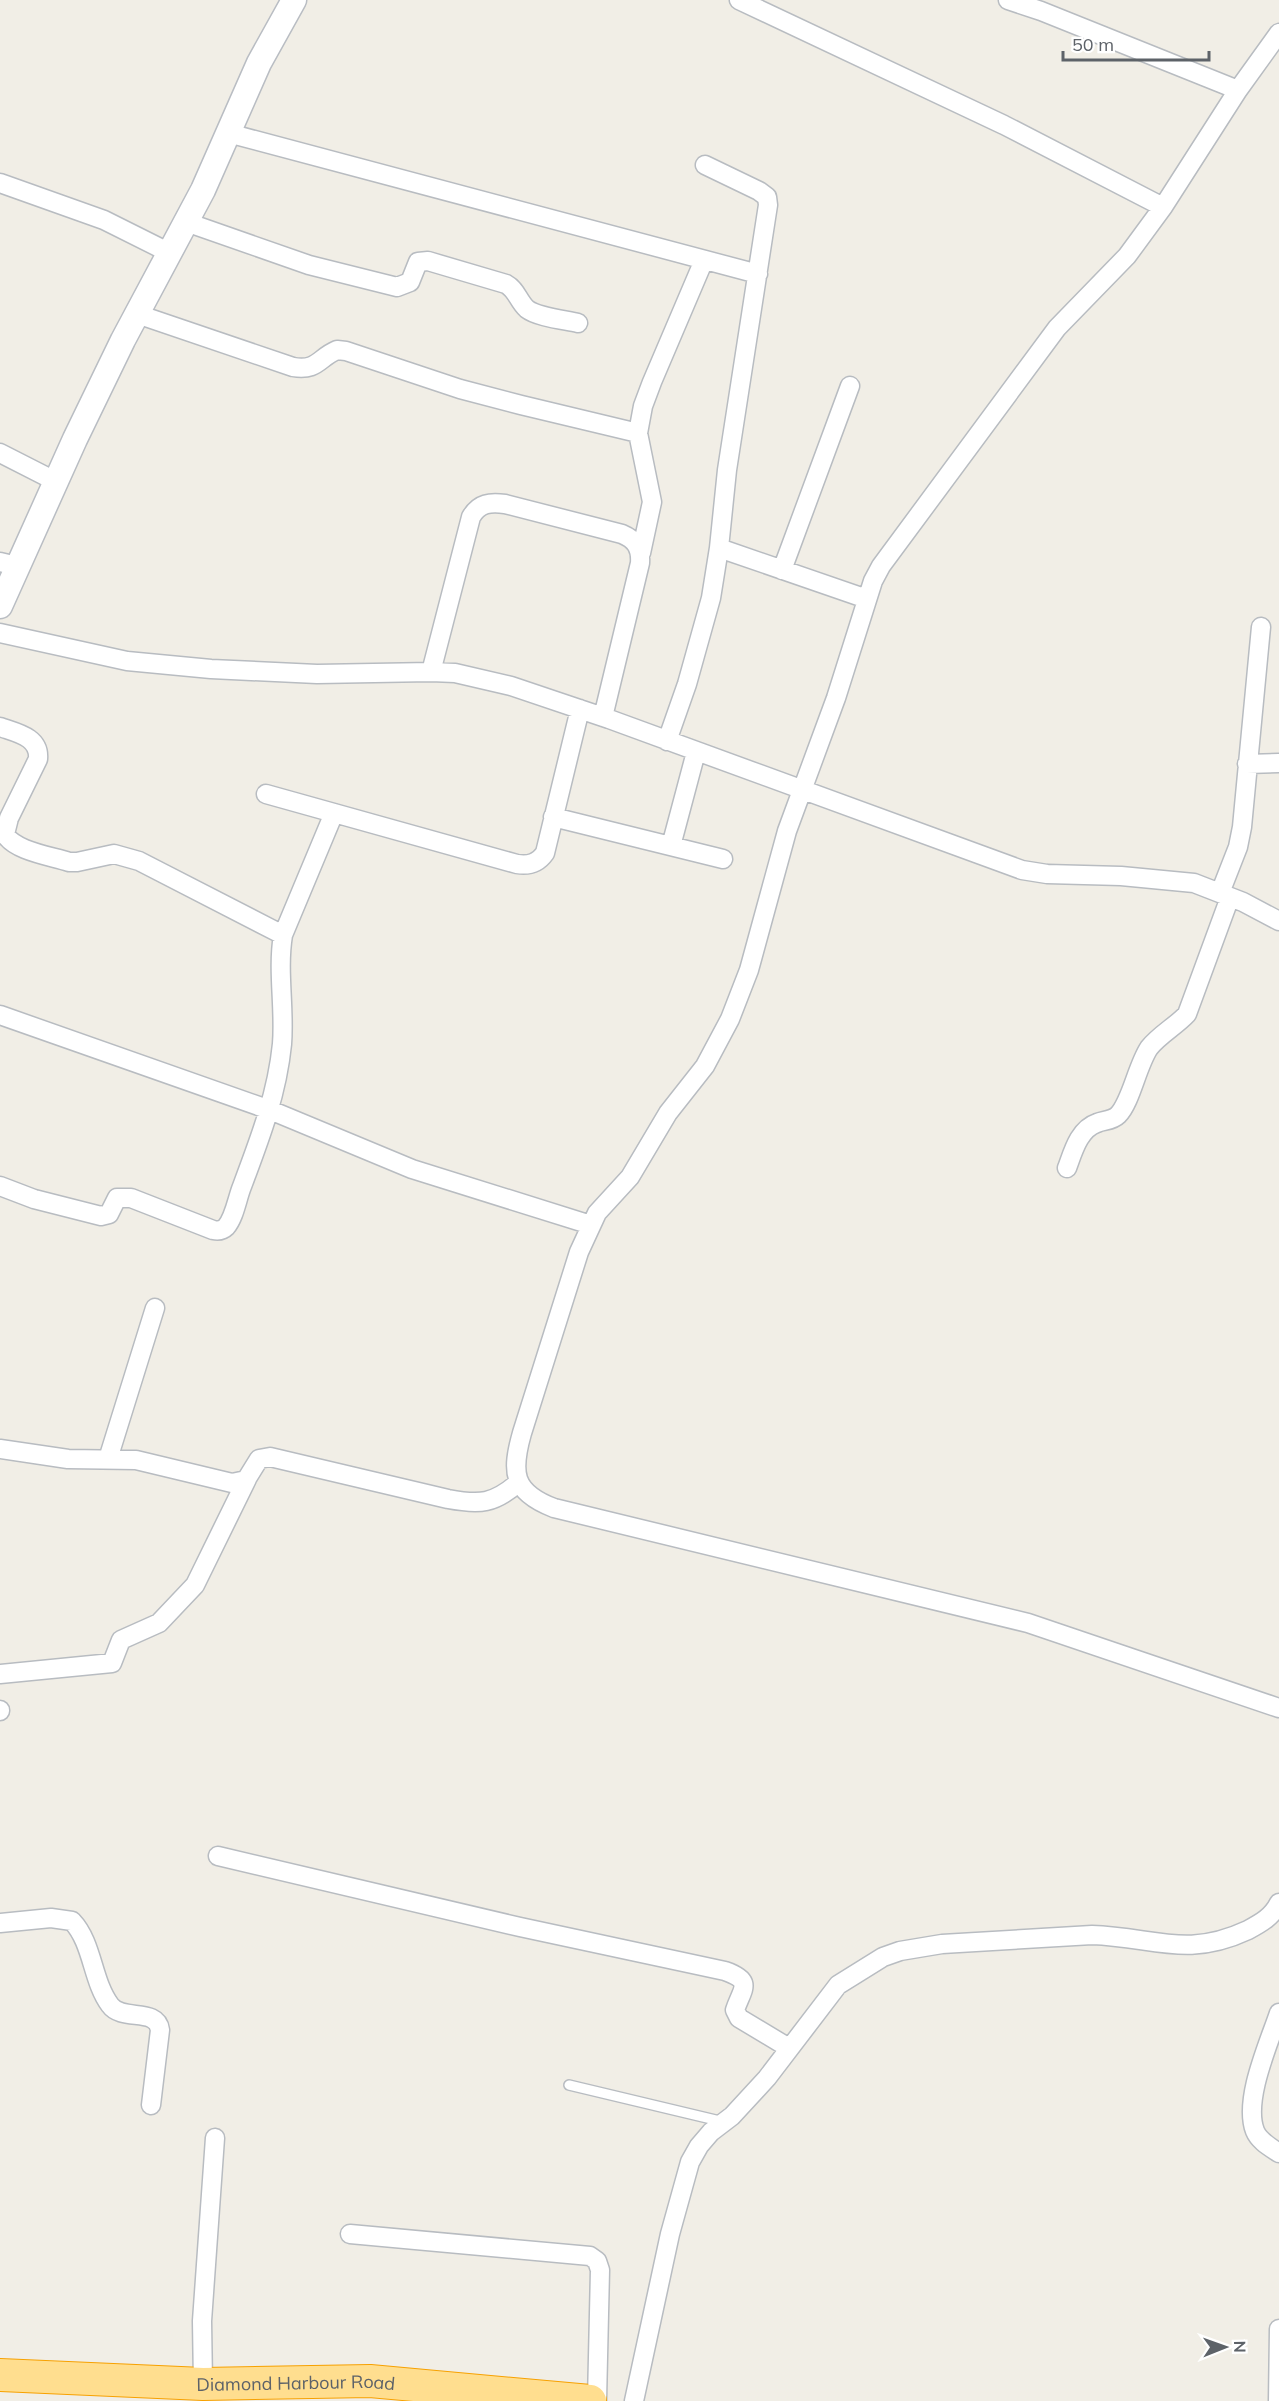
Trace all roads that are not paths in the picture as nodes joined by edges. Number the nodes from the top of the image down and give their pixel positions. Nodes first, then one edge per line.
1 (739, 0) edge
2 (1008, 0) edge
3 (289, 1) edge
4 (1044, 5) edge
5 (771, 7) edge
6 (1279, 33) edge
7 (1238, 90) junction
8 (228, 133) junction
9 (705, 165) dead end
10 (0, 183) edge
11 (1163, 207) junction
12 (186, 222) junction
13 (170, 253) junction
14 (704, 260) junction
15 (758, 274) junction
16 (137, 314) junction
17 (578, 323) dead end
18 (850, 386) dead end
19 (638, 433) junction
20 (0, 453) edge
21 (55, 481) junction
22 (719, 548) junction
23 (641, 553) junction
24 (8, 564) edge
25 (782, 570) junction
26 (867, 599) junction
27 (0, 606) edge
28 (1261, 627) dead end
29 (0, 633) edge
30 (431, 672) junction
31 (580, 709) junction
32 (603, 717) junction
33 (0, 727) edge
34 (667, 741) junction
35 (696, 752) junction
36 (1247, 764) junction
37 (1279, 764) edge
38 (801, 789) junction
39 (266, 794) dead end
40 (334, 813) junction
41 (553, 817) junction
42 (671, 846) junction
43 (723, 859) dead end
44 (1225, 895) junction
45 (1279, 921) edge
46 (283, 935) junction
47 (0, 1015) edge
48 (270, 1110) junction
49 (1067, 1168) dead end
50 (0, 1186) edge
51 (591, 1225) junction
52 (155, 1308) dead end
53 (0, 1449) edge
54 (108, 1459) junction
55 (247, 1479) junction
56 (519, 1482) junction
57 (0, 1674) edge
58 (1279, 1708) edge
59 (218, 1856) dead end
60 (1279, 1903) edge
61 (0, 1923) edge
62 (1279, 2013) edge
63 (789, 2049) junction
64 (569, 2085) dead end
65 (151, 2105) dead end
66 (724, 2122) junction
67 (215, 2138) dead end
68 (1279, 2153) edge
69 (350, 2234) dead end
70 (1279, 2329) edge
71 (0, 2376) edge
72 (203, 2384) junction
73 (590, 2401) edge
74 (597, 2401) edge
75 (634, 2401) edge
76 (1278, 2401) edge

1 - 5 street
2 - 4 street
3 - 8 street
4 - 7 street
5 - 11 street
6 - 7 street
7 - 11 street
8 - 12 street
8 - 14 street
9 - 15 street
10 - 13 street
11 - 26 street
12 - 13 street
12 - 17 street
13 - 16 street
14 - 15 street
14 - 19 street
15 - 22 street
16 - 19 street
16 - 21 street
18 - 25 street
19 - 23 street
20 - 21 street
21 - 24 street
22 - 25 street
22 - 34 street
23 - 30 street
23 - 32 street
24 - 27 street
25 - 26 street
26 - 38 street
28 - 36 street
29 - 30 street
30 - 31 street
31 - 32 street
31 - 41 street
32 - 34 street
33 - 46 street
34 - 35 street
35 - 38 street
35 - 42 street
36 - 37 street
36 - 44 street
38 - 44 street
38 - 51 street
39 - 40 street
40 - 41 street
40 - 46 street
41 - 42 street
42 - 43 street
44 - 45 street
44 - 49 street
46 - 48 street
47 - 48 street
48 - 50 street
48 - 51 street
51 - 56 street
52 - 54 street
53 - 54 street
54 - 55 street
55 - 56 street
55 - 57 street
56 - 58 street
59 - 63 street
60 - 63 street
61 - 65 street
62 - 68 street
63 - 66 street
64 - 66 lane
66 - 75 street
67 - 72 street
69 - 74 street
70 - 76 street
71 - 72 highway, Diamond Harbour Road
72 - 73 highway, Diamond Harbour Road

